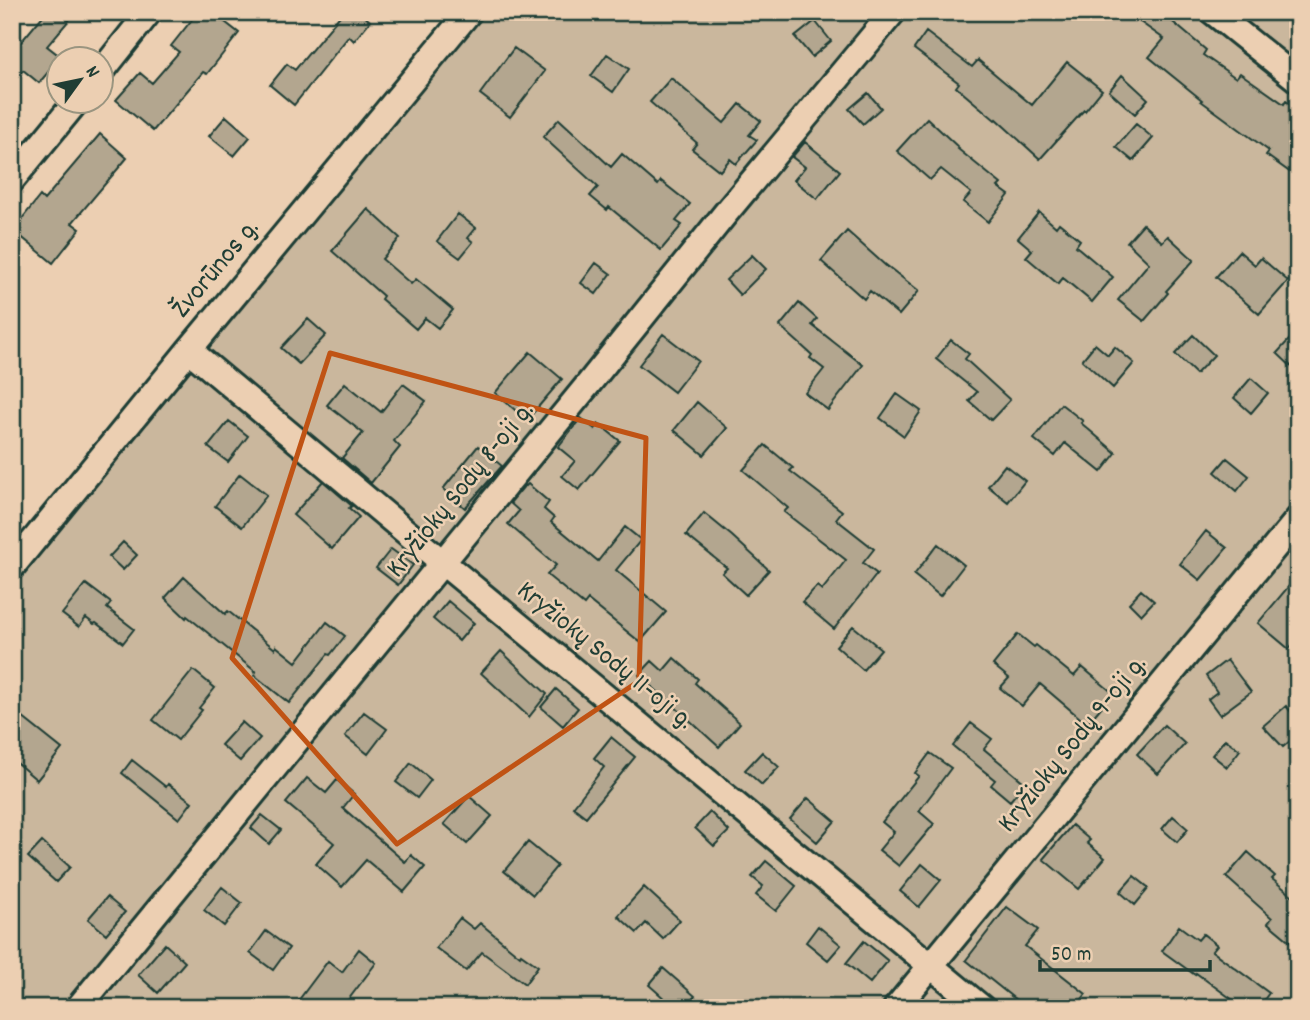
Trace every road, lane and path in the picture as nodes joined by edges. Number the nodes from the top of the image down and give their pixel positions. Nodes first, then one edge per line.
1 (149, 12) edge
2 (469, 12) edge
3 (893, 12) edge
4 (1213, 12) edge
5 (116, 53) edge
6 (1298, 80) edge
7 (65, 116) edge
8 (12, 180) edge
9 (189, 350) junction
10 (1298, 519) edge
11 (442, 562) junction
12 (12, 567) edge
13 (931, 964) junction
14 (78, 1008) edge
15 (896, 1008) edge
16 (982, 1008) edge

1 - 5 street
2 - 9 street, Žvorūnos g.
3 - 11 street, Kryžiokų Sodų 8-oji g.
4 - 6 street
7 - 8 street
9 - 11 street, Kryžiokų Sodų 11-oji g.
9 - 12 street, Žvorūnos g.
10 - 13 street, Kryžiokų Sodų 9-oji g.
11 - 13 street, Kryžiokų Sodų 11-oji g.
11 - 14 street, Kryžiokų Sodų 8-oji g.
13 - 15 street, Kryžiokų Sodų 9-oji g.
13 - 16 street, Kryžiokų Sodų 11-oji g.

